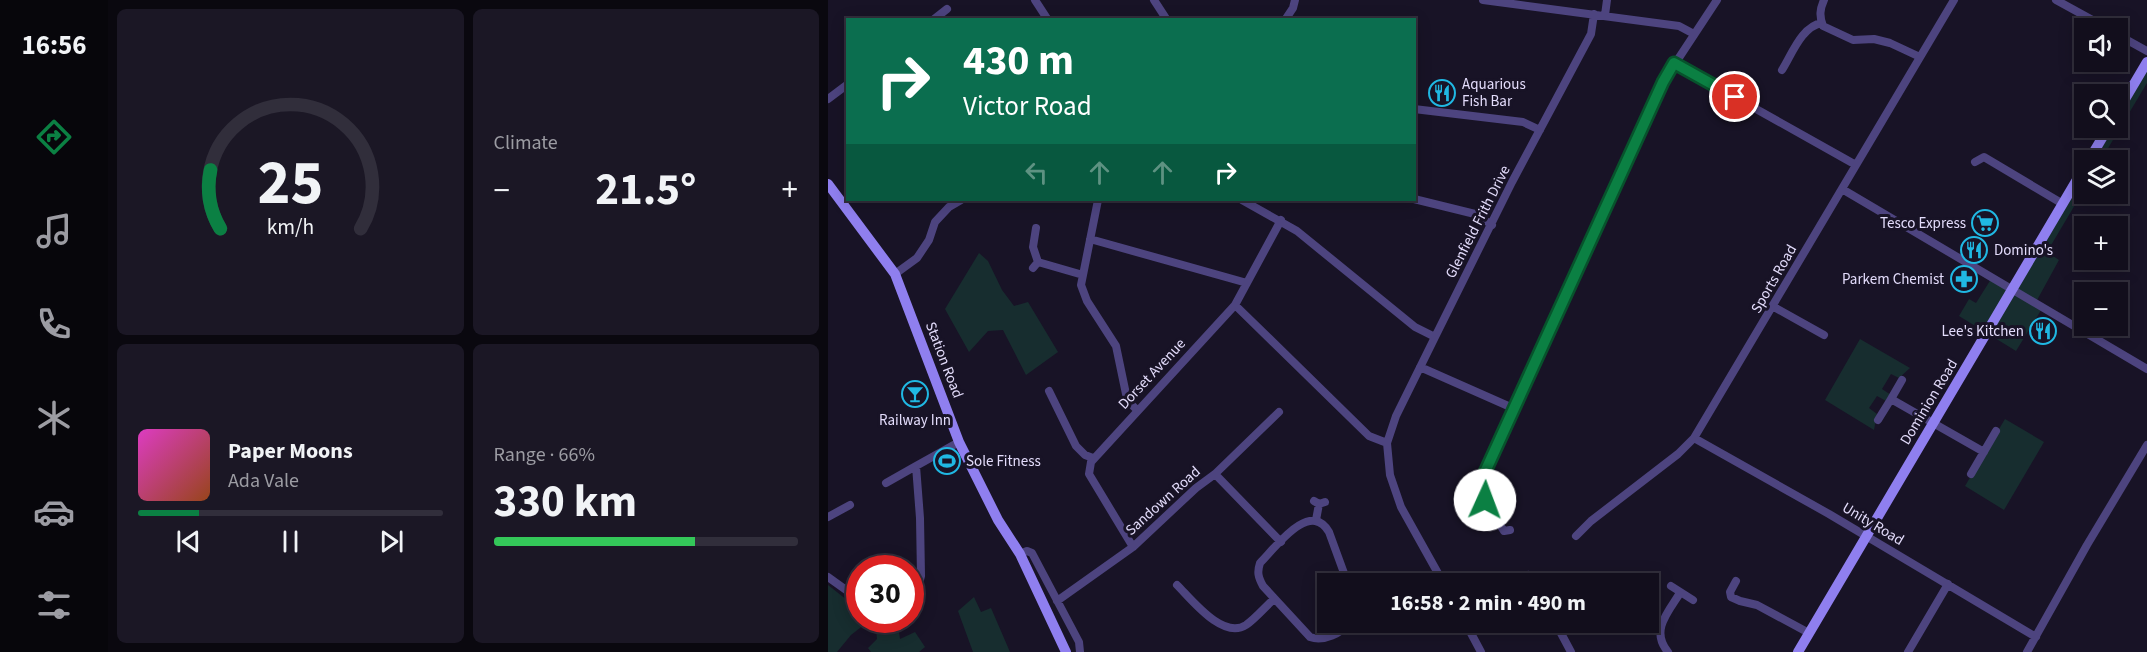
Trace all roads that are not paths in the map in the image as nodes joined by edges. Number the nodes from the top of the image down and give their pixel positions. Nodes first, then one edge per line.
1 (1035, 0) edge
2 (1154, 0) edge
3 (1295, 0) edge
4 (1483, 0) edge
5 (1607, 0) edge
6 (1717, 0) edge
7 (1824, 0) edge
8 (1954, 0) edge
9 (2056, 0) edge
10 (946, 9) dead end
11 (1594, 14) junction
12 (1605, 15) junction
13 (935, 18) edge
14 (1047, 18) edge
15 (1166, 18) edge
16 (1286, 18) edge
17 (2089, 18) edge
18 (1822, 23) junction
19 (1694, 34) junction
20 (2128, 41) edge
21 (2147, 51) edge
22 (1920, 57) junction
23 (2147, 62) edge
24 (1674, 63) junction
25 (1782, 70) dead end
26 (846, 86) edge
27 (2128, 94) edge
28 (828, 99) edge
29 (1416, 109) edge
30 (1540, 130) junction
31 (1975, 162) dead end
32 (1856, 165) junction
33 (828, 184) edge
34 (2074, 185) edge
35 (1842, 189) junction
36 (1416, 200) edge
37 (960, 201) edge
38 (1098, 201) edge
39 (1244, 201) edge
40 (2063, 204) junction
41 (1281, 220) junction
42 (1492, 225) junction
43 (1036, 228) dead end
44 (1090, 239) junction
45 (895, 274) junction
46 (1083, 275) junction
47 (1246, 283) junction
48 (2012, 289) junction
49 (1235, 305) junction
50 (1774, 307) junction
51 (1824, 335) dead end
52 (1435, 337) junction
53 (1420, 367) junction
54 (2147, 369) edge
55 (1902, 380) dead end
56 (1049, 391) dead end
57 (1891, 399) junction
58 (1515, 409) junction
59 (1137, 410) junction
60 (1279, 412) dead end
61 (1878, 420) dead end
62 (1934, 422) junction
63 (1996, 431) dead end
64 (1694, 438) junction
65 (959, 442) junction
66 (1387, 443) junction
67 (2147, 445) edge
68 (1984, 452) junction
69 (1093, 458) junction
70 (916, 466) junction
71 (1215, 474) junction
72 (1971, 474) dead end
73 (886, 483) dead end
74 (1319, 502) dead end
75 (850, 505) dead end
76 (828, 517) edge
77 (1316, 520) junction
78 (1510, 530) dead end
79 (1576, 536) dead end
80 (1866, 536) junction
81 (1281, 542) junction
82 (1133, 547) junction
83 (1020, 554) junction
84 (921, 555) edge
85 (1344, 573) edge
86 (1438, 573) edge
87 (828, 577) edge
88 (1736, 581) dead end
89 (1948, 584) junction
90 (1178, 585) dead end
91 (1671, 586) dead end
92 (846, 590) edge
93 (1680, 592) junction
94 (1274, 598) junction
95 (1057, 600) junction
96 (1693, 600) dead end
97 (1335, 633) edge
98 (1472, 633) edge
99 (1561, 633) edge
100 (1809, 633) junction
101 (2036, 637) junction
102 (1066, 652) edge
103 (1080, 652) edge
104 (1481, 652) edge
105 (1571, 652) edge
106 (1668, 652) edge
107 (1798, 652) edge
108 (1908, 652) edge
109 (2027, 652) edge

1 - 14 street
2 - 15 street
3 - 16 street
4 - 11 street
5 - 12 street
6 - 19 street
7 - 18 street
8 - 22 street, Sports Road
9 - 17 street
10 - 13 street
11 - 12 street
11 - 30 street, Glenfield Frith Drive
12 - 19 street
18 - 22 street
18 - 25 street
19 - 24 street
20 - 21 street
22 - 32 street, Sports Road
23 - 27 street
24 - 32 street
24 - 58 street
26 - 28 street
29 - 30 street
30 - 42 street, Glenfield Frith Drive
31 - 40 street
32 - 35 street, Sports Road
33 - 45 street, Station Road
34 - 40 street, Dominion Road
35 - 48 street
35 - 50 street, Sports Road
36 - 42 street
37 - 45 street
38 - 44 street
39 - 41 street
40 - 48 street, Dominion Road
41 - 47 street, Dorset Avenue
41 - 52 street
42 - 52 street, Glenfield Frith Drive
43 - 46 street
44 - 46 street
44 - 47 street
45 - 65 street, Station Road
46 - 59 street
47 - 49 street, Dorset Avenue
48 - 54 street
48 - 62 street, Dominion Road
49 - 59 street, Dorset Avenue
49 - 66 street
50 - 51 street
50 - 64 street, Sports Road
52 - 53 street, Glenfield Frith Drive
53 - 58 street
53 - 66 street, Glenfield Frith Drive
55 - 57 street
56 - 69 street
57 - 61 street
57 - 62 street
58 - 78 street
59 - 69 street, Dorset Avenue
60 - 71 street, Sandown Road
62 - 68 street
62 - 80 street, Dominion Road
63 - 68 street
64 - 79 street, Sports Road
64 - 80 street, Unity Road
65 - 70 street
65 - 83 street, Station Road
66 - 86 street
67 - 101 street
68 - 72 street
69 - 82 street
70 - 73 street
70 - 84 street
71 - 81 street
71 - 82 street, Sandown Road
74 - 77 street
75 - 76 street
77 - 81 street
77 - 85 street
80 - 89 street, Unity Road
80 - 100 street, Dominion Road
81 - 94 street
82 - 95 street, Sandown Road
83 - 95 street, Station Road
83 - 102 street, Station Road
87 - 92 street
88 - 100 street
89 - 101 street, Unity Road
89 - 108 street
90 - 94 street
91 - 93 street
93 - 96 street
93 - 106 street
94 - 97 street
95 - 103 street, Station Road
98 - 104 street
99 - 105 street
100 - 107 street, Dominion Road
101 - 109 street

